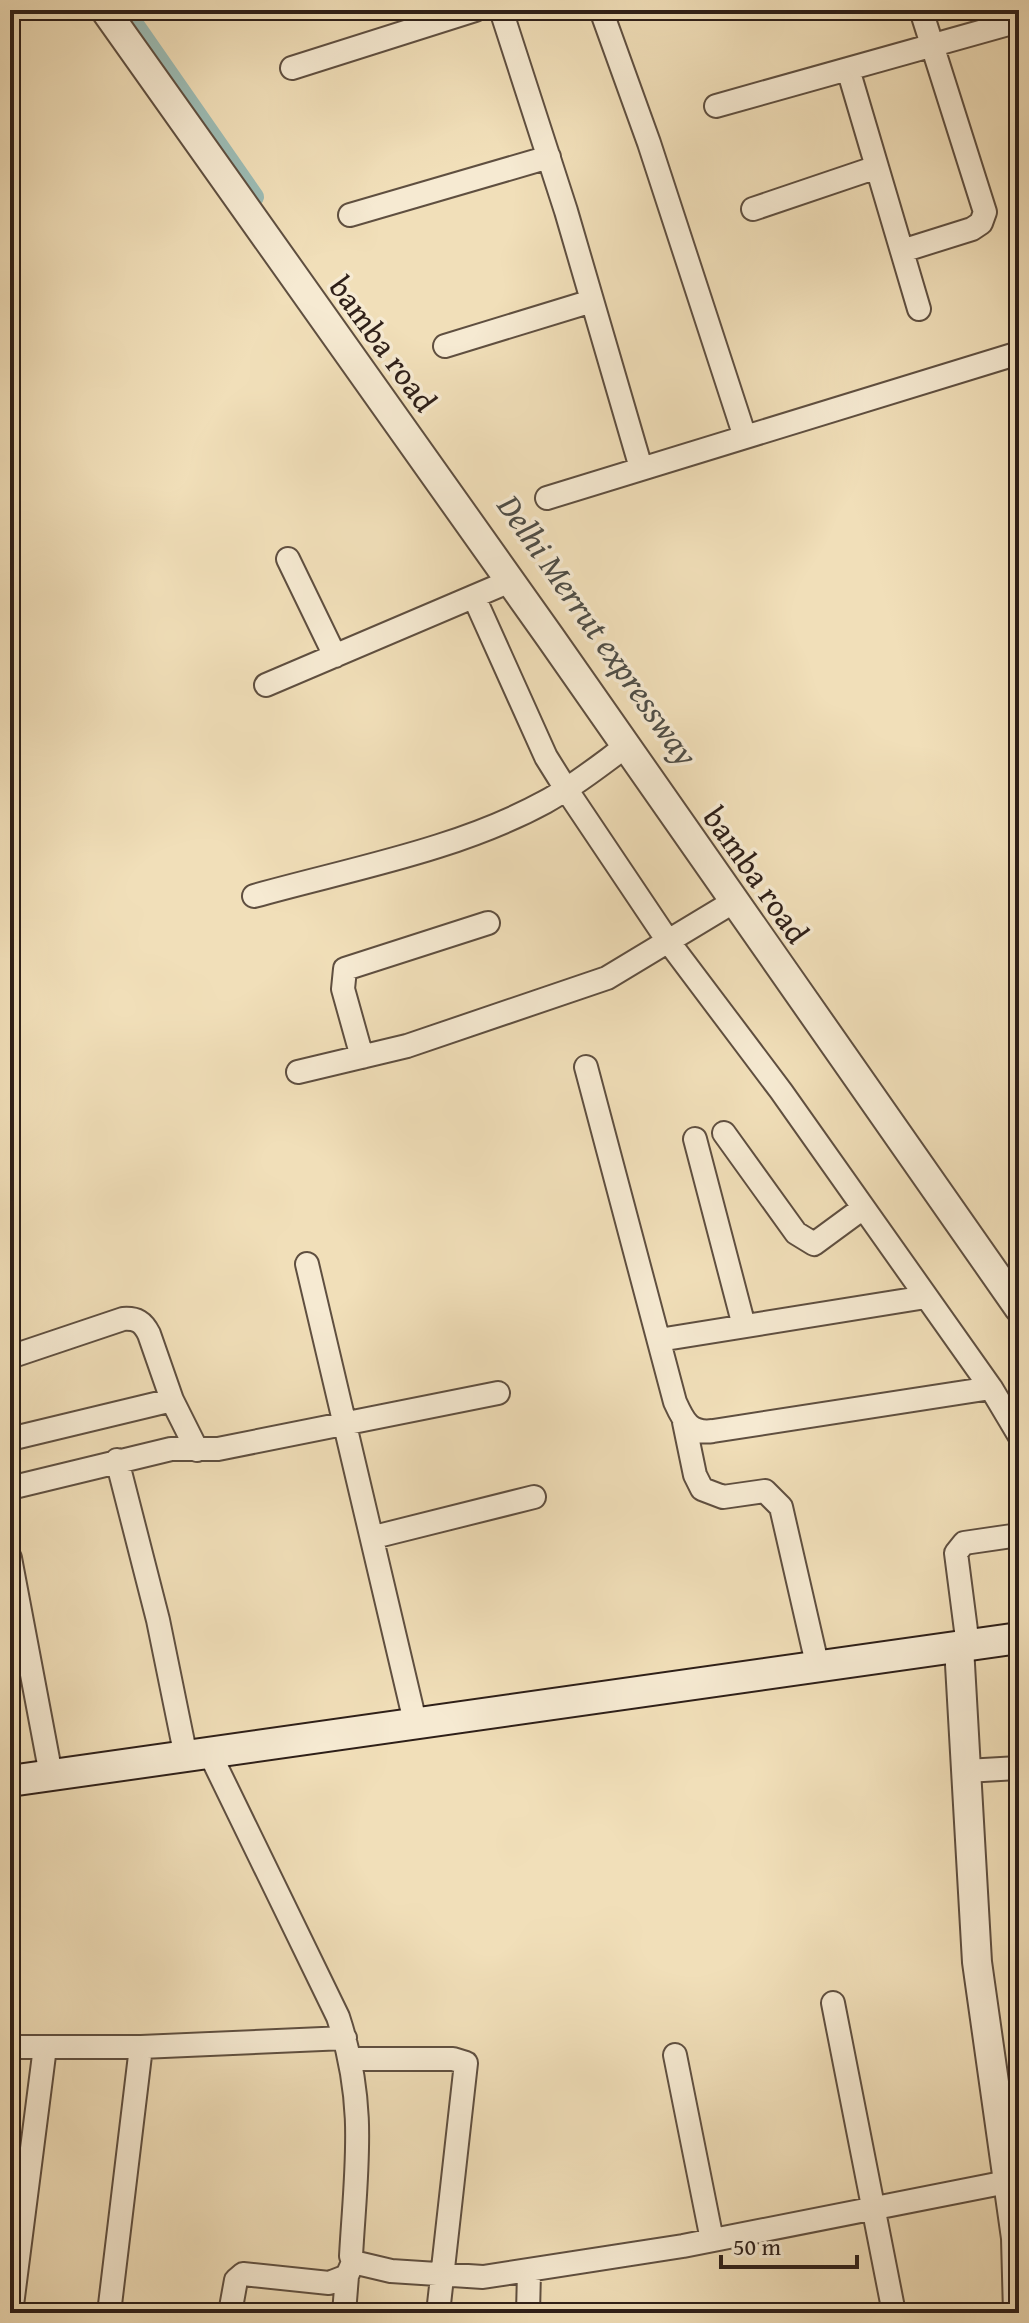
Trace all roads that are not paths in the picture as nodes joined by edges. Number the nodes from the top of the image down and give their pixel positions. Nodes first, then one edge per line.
1 (105, 10) edge
2 (475, 10) edge
3 (501, 10) edge
4 (601, 10) edge
5 (921, 10) edge
6 (1019, 21) edge
7 (932, 45) junction
8 (292, 68) dead end
9 (848, 69) junction
10 (716, 106) dead end
11 (549, 157) junction
12 (877, 167) junction
13 (753, 209) dead end
14 (350, 215) dead end
15 (902, 251) junction
16 (592, 301) junction
17 (919, 309) dead end
18 (445, 346) dead end
19 (1019, 353) edge
20 (744, 434) junction
21 (641, 468) junction
22 (547, 498) dead end
23 (288, 559) dead end
24 (510, 581) junction
25 (474, 597) junction
26 (335, 656) junction
27 (266, 685) dead end
28 (625, 747) junction
29 (566, 789) junction
30 (254, 896) dead end
31 (733, 902) junction
32 (488, 923) dead end
33 (668, 941) junction
34 (362, 1057) junction
35 (586, 1067) dead end
36 (298, 1072) dead end
37 (724, 1133) dead end
38 (695, 1139) dead end
39 (863, 1208) junction
40 (307, 1264) dead end
41 (926, 1297) junction
42 (1019, 1308) edge
43 (744, 1326) junction
44 (659, 1340) junction
45 (10, 1357) edge
46 (991, 1388) junction
47 (498, 1393) dead end
48 (172, 1400) junction
49 (684, 1422) junction
50 (347, 1425) junction
51 (1019, 1435) edge
52 (10, 1439) edge
53 (197, 1450) junction
54 (117, 1460) junction
55 (10, 1488) edge
56 (534, 1497) dead end
57 (1019, 1535) edge
58 (374, 1537) junction
59 (10, 1558) edge
60 (1019, 1638) edge
61 (963, 1647) junction
62 (818, 1668) junction
63 (416, 1726) junction
64 (198, 1756) junction
65 (1019, 1768) edge
66 (966, 1771) junction
67 (51, 1775) junction
68 (10, 1781) edge
69 (833, 2003) dead end
70 (10, 2047) edge
71 (45, 2047) junction
72 (141, 2047) junction
73 (348, 2048) junction
74 (675, 2055) dead end
75 (1011, 2175) edge
76 (872, 2209) junction
77 (712, 2240) junction
78 (350, 2269) junction
79 (529, 2272) junction
80 (442, 2276) junction
81 (11, 2313) edge
82 (109, 2313) edge
83 (230, 2313) edge
84 (344, 2313) edge
85 (438, 2313) edge
86 (528, 2313) edge
87 (894, 2313) edge
88 (1018, 2313) edge

1 - 24 street, bamba road
2 - 8 street
3 - 11 street
4 - 20 street
5 - 7 street
6 - 7 street
7 - 9 street
7 - 15 street
9 - 10 street
9 - 12 street
11 - 14 street
11 - 16 street
12 - 13 street
12 - 15 street
15 - 17 street
16 - 18 street
16 - 21 street
19 - 20 street
20 - 21 street
21 - 22 street
23 - 26 street
24 - 25 street
24 - 28 street, bamba road
25 - 26 street
25 - 29 street
26 - 27 street
28 - 29 street
28 - 31 street, bamba road
29 - 30 street
29 - 33 street
31 - 33 street
31 - 42 street, bamba road
32 - 34 street
33 - 34 street
33 - 39 street
34 - 36 street
35 - 44 street
37 - 39 street
38 - 43 street
39 - 41 street
40 - 50 street
41 - 43 street
41 - 46 street
43 - 44 street
44 - 49 street
45 - 48 street
46 - 49 street
46 - 51 street
47 - 50 street
48 - 52 street
48 - 53 street
49 - 62 street
50 - 53 street
50 - 58 street
53 - 54 street
54 - 55 street
54 - 64 street
56 - 58 street
57 - 61 street
58 - 63 street
59 - 67 street
60 - 61 main road
61 - 62 main road
61 - 66 street
62 - 63 main road
63 - 64 main road
64 - 67 main road
64 - 73 street
65 - 66 street
66 - 75 street
67 - 68 main road
69 - 76 street
70 - 71 street
71 - 72 street
71 - 81 street
72 - 73 street
72 - 82 street
73 - 78 street
73 - 80 street
74 - 77 street
75 - 76 street
75 - 88 street
76 - 77 street
76 - 87 street
77 - 79 street
78 - 80 street
78 - 83 street
78 - 84 street
79 - 80 street
79 - 86 street
80 - 85 street

